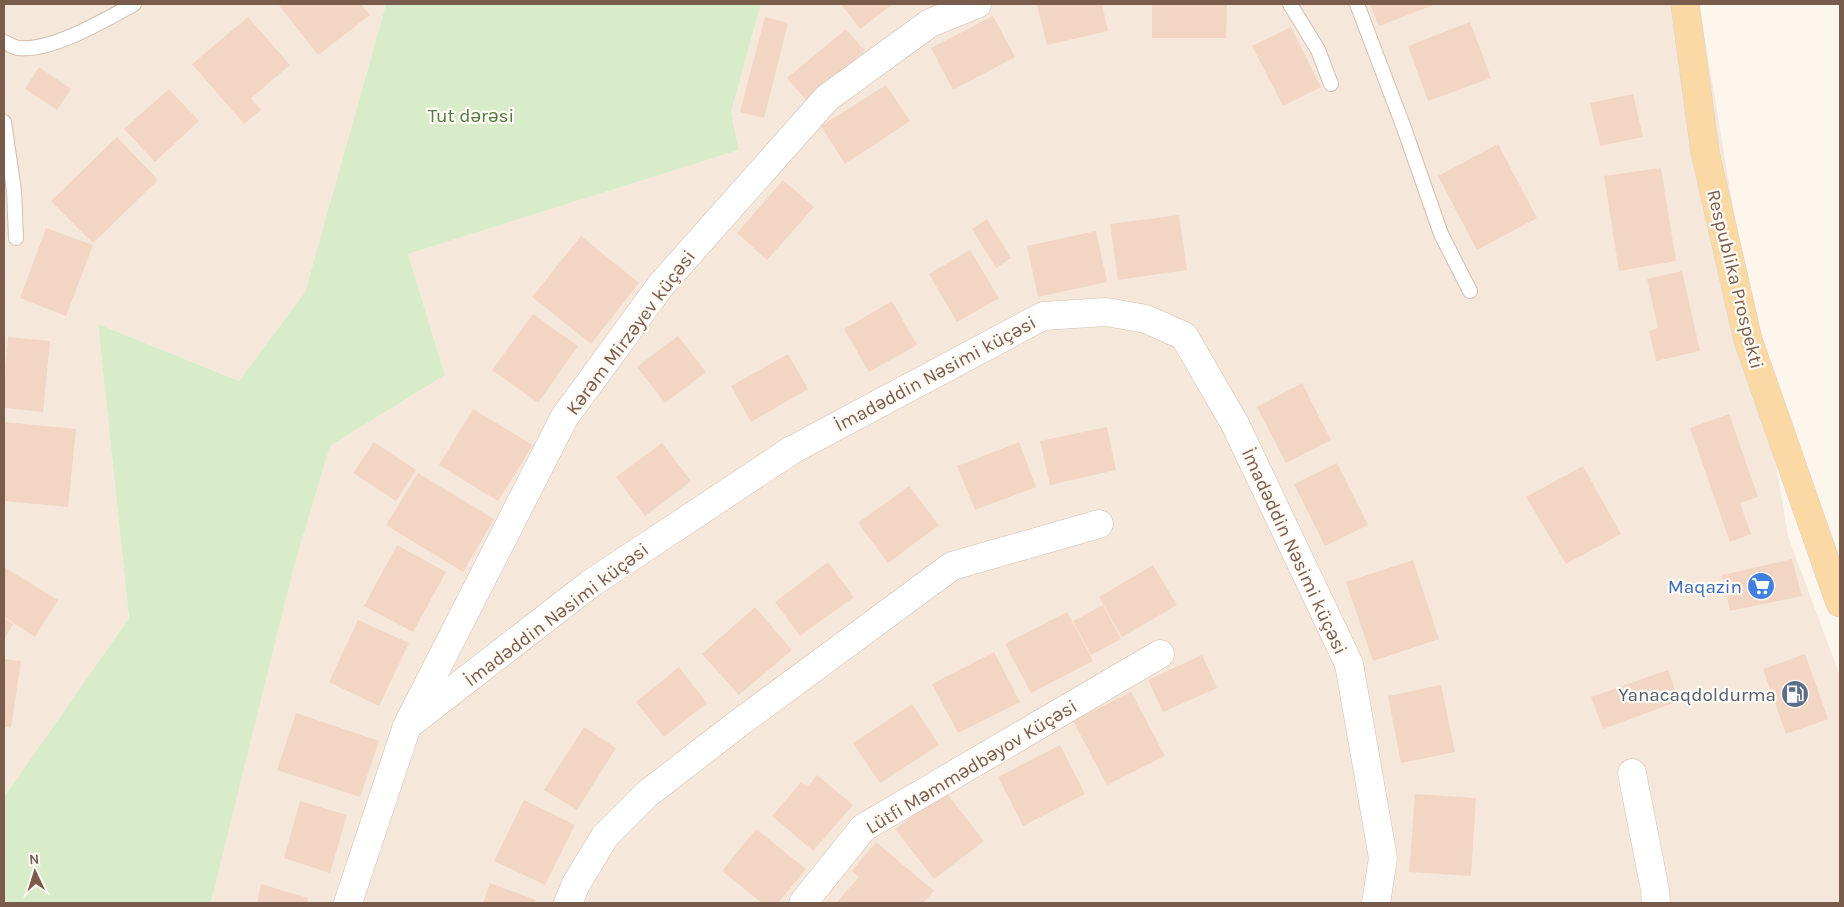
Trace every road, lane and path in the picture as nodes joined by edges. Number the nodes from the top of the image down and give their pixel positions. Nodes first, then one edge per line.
1 (134, 4) edge
2 (978, 4) edge
3 (1290, 4) edge
4 (1357, 4) edge
5 (1685, 4) edge
6 (4, 42) edge
7 (1331, 84) dead end
8 (4, 122) edge
9 (16, 238) dead end
10 (1470, 290) dead end
11 (1099, 524) dead end
12 (1840, 603) edge
13 (1160, 654) dead end
14 (407, 726) junction
15 (1632, 773) dead end
16 (348, 903) edge
17 (568, 903) edge
18 (803, 903) edge
19 (1376, 903) edge
20 (1656, 903) edge

1 - 6 lane
2 - 14 street, Kərəm Mirzəyev küçəsi
3 - 7 lane
4 - 10 lane
5 - 12 main road, Respublika Prospekti
8 - 9 lane
11 - 17 street
13 - 18 street, Lütfi Məmmədbəyov Küçəsi
14 - 16 street, Kərəm Mirzəyev küçəsi
14 - 19 street, İmadəddin Nəsimi küçəsi
15 - 20 street

